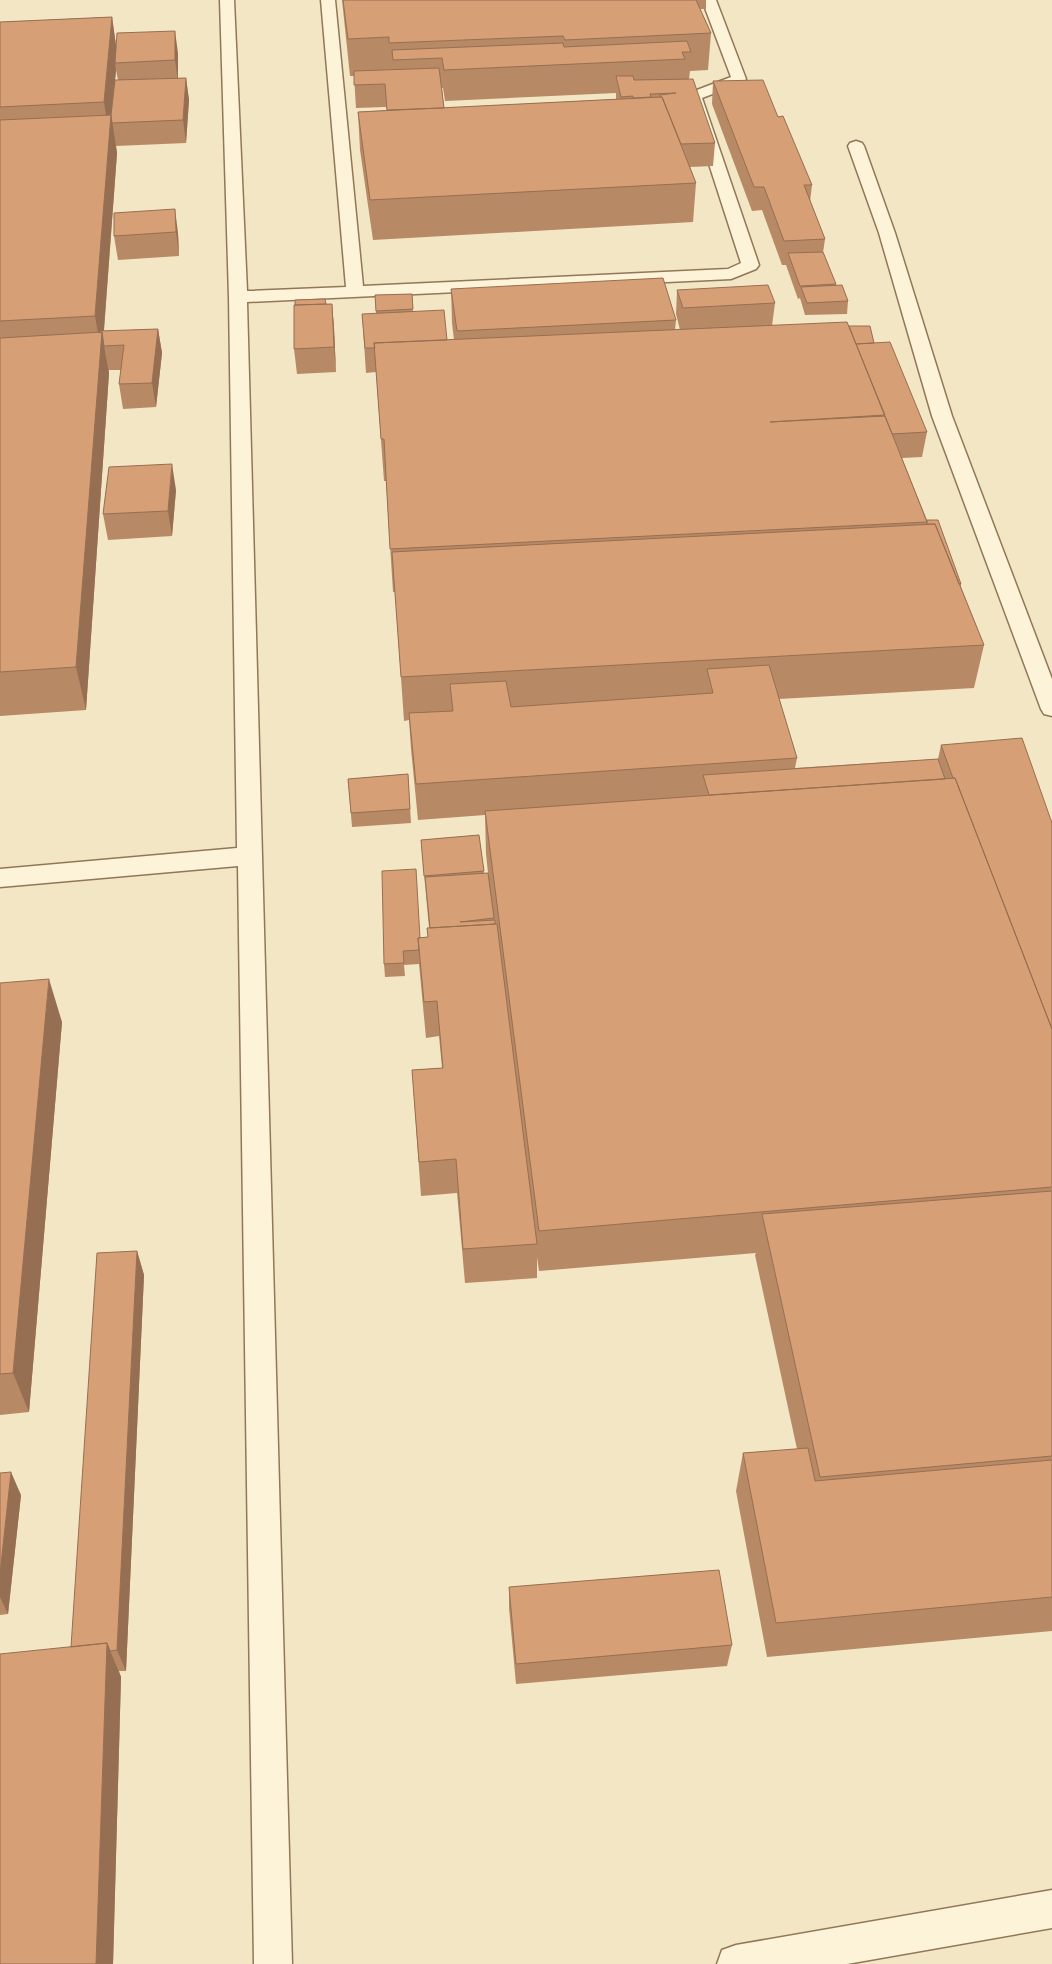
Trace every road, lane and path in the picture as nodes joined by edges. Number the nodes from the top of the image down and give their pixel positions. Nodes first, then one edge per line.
1 (227, 0) edge
2 (328, 0) edge
3 (709, 0) edge
4 (856, 146) dead end
5 (355, 290) junction
6 (238, 297) junction
7 (1052, 709) edge
8 (248, 856) junction
9 (0, 878) edge
10 (1052, 1909) edge
11 (273, 1964) edge
12 (736, 1964) edge

1 - 6 lane
2 - 5 lane
3 - 5 lane
4 - 7 lane
5 - 6 lane
6 - 8 lane
8 - 9 lane
8 - 11 lane
10 - 12 lane

